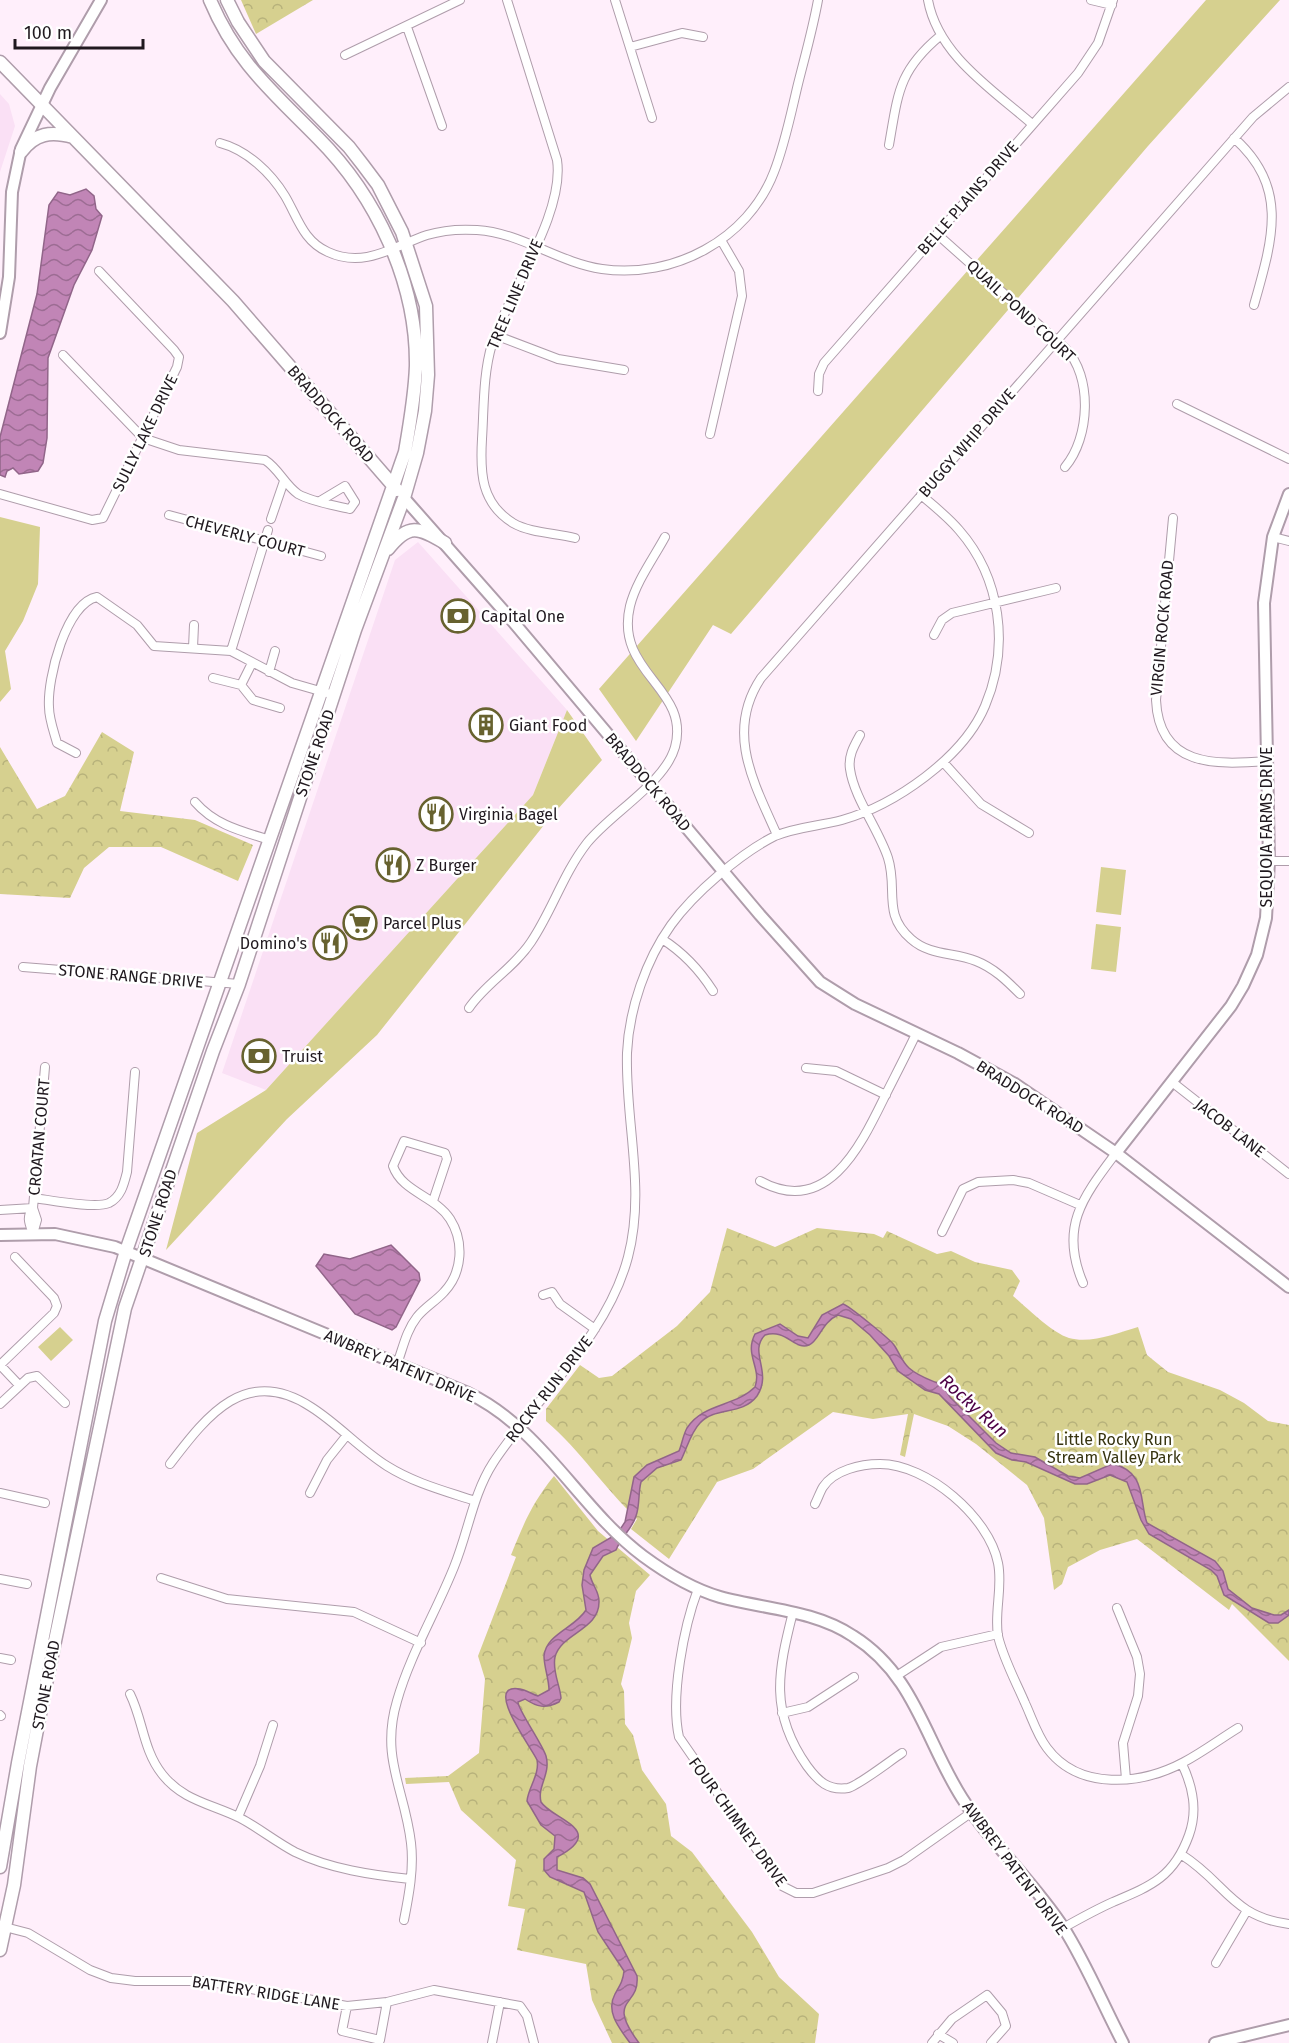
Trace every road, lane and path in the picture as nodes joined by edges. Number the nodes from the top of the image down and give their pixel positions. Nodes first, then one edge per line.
1 (101, 0) edge
2 (210, 0) edge
3 (227, 0) edge
4 (460, 0) edge
5 (507, 0) edge
6 (615, 0) edge
7 (818, 0) edge
8 (928, 0) edge
9 (1091, 0) edge
10 (1112, 3) edge
11 (407, 27) junction
12 (940, 36) junction
13 (703, 37) dead end
14 (630, 47) junction
15 (345, 55) dead end
16 (0, 62) edge
17 (1289, 87) edge
18 (42, 104) junction
19 (652, 118) dead end
20 (1032, 124) junction
21 (442, 126) dead end
22 (74, 138) junction
23 (1234, 138) junction
24 (220, 143) dead end
25 (890, 144) dead end
26 (21, 152) junction
27 (937, 234) junction
28 (721, 240) junction
29 (408, 243) junction
30 (535, 245) junction
31 (392, 250) junction
32 (99, 271) dead end
33 (1254, 305) dead end
34 (0, 333) edge
35 (495, 335) junction
36 (1057, 340) junction
37 (63, 355) dead end
38 (624, 370) dead end
39 (818, 391) dead end
40 (1178, 404) dead end
41 (710, 434) dead end
42 (143, 438) junction
43 (1289, 459) edge
44 (1065, 467) dead end
45 (284, 481) junction
46 (392, 485) junction
47 (0, 494) edge
48 (1289, 494) edge
49 (921, 495) junction
50 (404, 498) junction
51 (320, 501) dead end
52 (169, 515) dead end
53 (1173, 518) dead end
54 (271, 519) dead end
55 (268, 530) dead end
56 (665, 537) dead end
57 (1273, 537) junction
58 (575, 538) dead end
59 (265, 541) junction
60 (1289, 541) edge
61 (445, 543) junction
62 (383, 554) junction
63 (321, 556) dead end
64 (1056, 588) dead end
65 (995, 602) junction
66 (194, 624) dead end
67 (934, 635) dead end
68 (193, 648) junction
69 (231, 651) junction
70 (275, 651) dead end
71 (252, 663) junction
72 (269, 672) junction
73 (213, 678) dead end
74 (241, 685) junction
75 (321, 691) junction
76 (334, 695) junction
77 (280, 708) dead end
78 (860, 735) dead end
79 (76, 753) dead end
80 (1266, 761) junction
81 (944, 763) junction
82 (650, 783) junction
83 (195, 802) dead end
84 (866, 810) junction
85 (1029, 833) dead end
86 (777, 836) junction
87 (270, 840) junction
88 (1269, 861) junction
89 (1289, 861) edge
90 (725, 873) junction
91 (662, 939) junction
92 (23, 967) dead end
93 (222, 983) junction
94 (239, 984) junction
95 (713, 991) dead end
96 (1020, 994) dead end
97 (469, 1008) dead end
98 (916, 1035) junction
99 (45, 1066) dead end
100 (806, 1068) dead end
101 (135, 1072) dead end
102 (1172, 1082) junction
103 (886, 1095) junction
104 (1116, 1153) junction
105 (1289, 1174) edge
106 (760, 1181) dead end
107 (34, 1198) junction
108 (433, 1201) junction
109 (1080, 1205) junction
110 (33, 1208) junction
111 (0, 1210) edge
112 (942, 1232) dead end
113 (33, 1233) junction
114 (0, 1235) edge
115 (126, 1251) junction
116 (15, 1257) dead end
117 (143, 1259) junction
118 (1083, 1283) dead end
119 (1289, 1287) edge
120 (543, 1295) dead end
121 (595, 1329) junction
122 (397, 1364) junction
123 (0, 1365) edge
124 (19, 1385) junction
125 (65, 1403) dead end
126 (0, 1404) edge
127 (518, 1428) junction
128 (347, 1435) junction
129 (170, 1464) dead end
130 (0, 1493) edge
131 (310, 1494) dead end
132 (476, 1501) junction
133 (45, 1503) dead end
134 (815, 1504) dead end
135 (161, 1578) dead end
136 (0, 1579) edge
137 (27, 1584) dead end
138 (698, 1589) junction
139 (1117, 1608) dead end
140 (793, 1612) junction
141 (998, 1634) junction
142 (421, 1643) junction
143 (0, 1658) edge
144 (11, 1660) dead end
145 (898, 1675) junction
146 (854, 1677) dead end
147 (130, 1694) dead end
148 (782, 1713) junction
149 (273, 1725) dead end
150 (1238, 1728) dead end
151 (902, 1753) dead end
152 (1182, 1764) junction
153 (1126, 1779) junction
154 (972, 1812) junction
155 (238, 1817) junction
156 (1182, 1855) junction
157 (0, 1867) edge
158 (410, 1878) junction
159 (1246, 1912) junction
160 (404, 1920) dead end
161 (1289, 1924) edge
162 (3, 1926) edge
163 (1063, 1928) junction
164 (0, 1950) edge
165 (1216, 1963) dead end
166 (387, 2002) junction
167 (500, 2002) junction
168 (347, 2006) junction
169 (1289, 2025) edge
170 (938, 2034) junction
171 (492, 2043) edge
172 (534, 2043) edge
173 (932, 2043) edge
174 (953, 2043) edge
175 (991, 2043) edge
176 (1123, 2043) edge
177 (1215, 2043) edge

1 - 18 street
2 - 31 main road, STONE ROAD
3 - 29 main road, STONE ROAD
4 - 11 street
5 - 30 street, TREE LINE DRIVE
6 - 14 street
7 - 28 street
8 - 12 street
9 - 10 street
10 - 20 street, BELLE PLAINS DRIVE
11 - 15 street
11 - 21 street
12 - 20 street
12 - 25 street
13 - 14 street
14 - 19 street
16 - 18 main road, BRADDOCK ROAD
17 - 23 street, BUGGY WHIP DRIVE
18 - 22 main road, BRADDOCK ROAD
18 - 26 street
20 - 27 street, BELLE PLAINS DRIVE
22 - 26 main road
22 - 46 main road, BRADDOCK ROAD
23 - 33 street
23 - 36 street, BUGGY WHIP DRIVE
24 - 31 street
26 - 34 street
27 - 36 street, QUAIL POND COURT
27 - 39 street, BELLE PLAINS DRIVE
28 - 30 street
28 - 41 street
29 - 30 street
29 - 31 street
29 - 50 main road, STONE ROAD
30 - 35 street, TREE LINE DRIVE
31 - 46 main road, STONE ROAD
32 - 42 street, SULLY LAKE DRIVE
35 - 38 street
35 - 58 street, TREE LINE DRIVE
36 - 44 street, QUAIL POND COURT
36 - 49 street, BUGGY WHIP DRIVE
37 - 42 street
40 - 43 street
42 - 45 street
42 - 47 street, SULLY LAKE DRIVE
45 - 51 street
45 - 54 street
46 - 50 main road, BRADDOCK ROAD
46 - 75 main road, STONE ROAD
48 - 57 street, SEQUOIA FARMS DRIVE
49 - 65 street
49 - 86 street, BUGGY WHIP DRIVE
50 - 61 street, BRADDOCK ROAD
50 - 62 main road, STONE ROAD
52 - 59 street, CHEVERLY COURT
53 - 80 street, VIRGIN ROCK ROAD
55 - 59 street
56 - 82 street
57 - 60 street
57 - 80 street, SEQUOIA FARMS DRIVE
59 - 63 street, CHEVERLY COURT
59 - 69 street
61 - 62 main road
61 - 82 street, BRADDOCK ROAD
62 - 76 main road, STONE ROAD
64 - 65 street
65 - 67 street
65 - 81 street
66 - 68 street
68 - 69 street
68 - 79 street
69 - 71 street
70 - 72 street
71 - 72 street
71 - 74 street
72 - 75 street
73 - 74 street
74 - 77 street
75 - 76 street
75 - 87 main road, STONE ROAD
76 - 94 main road, STONE ROAD
78 - 84 street
80 - 88 street, SEQUOIA FARMS DRIVE
81 - 84 street
81 - 85 street
82 - 90 street, BRADDOCK ROAD
82 - 97 street
83 - 87 street
84 - 86 street
84 - 96 street
86 - 90 street, ROCKY RUN DRIVE
87 - 93 main road, STONE ROAD
88 - 89 street
88 - 102 street, SEQUOIA FARMS DRIVE
90 - 91 street, ROCKY RUN DRIVE
90 - 98 street, BRADDOCK ROAD
91 - 95 street
91 - 121 street, ROCKY RUN DRIVE
92 - 93 street, STONE RANGE DRIVE
93 - 94 street, STONE RANGE DRIVE
93 - 115 main road, STONE ROAD
94 - 117 main road, STONE ROAD
98 - 103 street
98 - 104 street, BRADDOCK ROAD
99 - 107 street, CROATAN COURT
100 - 103 street
101 - 107 street
102 - 104 street, SEQUOIA FARMS DRIVE
102 - 105 street, JACOB LANE
103 - 106 street
104 - 109 street
104 - 119 street, BRADDOCK ROAD
107 - 110 street, CROATAN COURT
108 - 108 street
108 - 122 street
109 - 112 street
109 - 118 street
110 - 111 street
110 - 113 street, CROATAN COURT
113 - 114 street, AWBREY PATENT DRIVE
113 - 115 street, AWBREY PATENT DRIVE
115 - 117 street, AWBREY PATENT DRIVE
115 - 157 main road, STONE ROAD
116 - 123 street
117 - 122 street, AWBREY PATENT DRIVE
117 - 162 main road, STONE ROAD
120 - 121 street
121 - 127 street, ROCKY RUN DRIVE
122 - 127 street, AWBREY PATENT DRIVE
123 - 124 street
124 - 125 street
124 - 126 street
127 - 132 street, ROCKY RUN DRIVE
127 - 138 street, AWBREY PATENT DRIVE
128 - 129 street
128 - 131 street
128 - 132 street
130 - 133 street
132 - 142 street, ROCKY RUN DRIVE
134 - 141 street
135 - 142 street
136 - 137 street
138 - 140 street, AWBREY PATENT DRIVE
138 - 154 street, FOUR CHIMNEY DRIVE
139 - 153 street
140 - 145 street, AWBREY PATENT DRIVE
140 - 148 street
141 - 145 street
141 - 153 street
142 - 158 street, ROCKY RUN DRIVE
143 - 144 street
145 - 154 street, AWBREY PATENT DRIVE
146 - 148 street
147 - 155 street
148 - 151 street
149 - 155 street
150 - 152 street
152 - 153 street
152 - 156 street
154 - 163 street, AWBREY PATENT DRIVE
155 - 158 street
156 - 159 street
156 - 163 street
158 - 160 street, ROCKY RUN DRIVE
159 - 161 street
159 - 165 street
162 - 164 main road, STONE ROAD
162 - 168 street, BATTERY RIDGE LANE
163 - 176 street, AWBREY PATENT DRIVE
166 - 167 street, BATTERY RIDGE LANE
166 - 168 street, BATTERY RIDGE LANE
166 - 168 street
167 - 171 street
167 - 172 street, BATTERY RIDGE LANE
169 - 177 street
170 - 173 street
170 - 174 street
170 - 175 street

